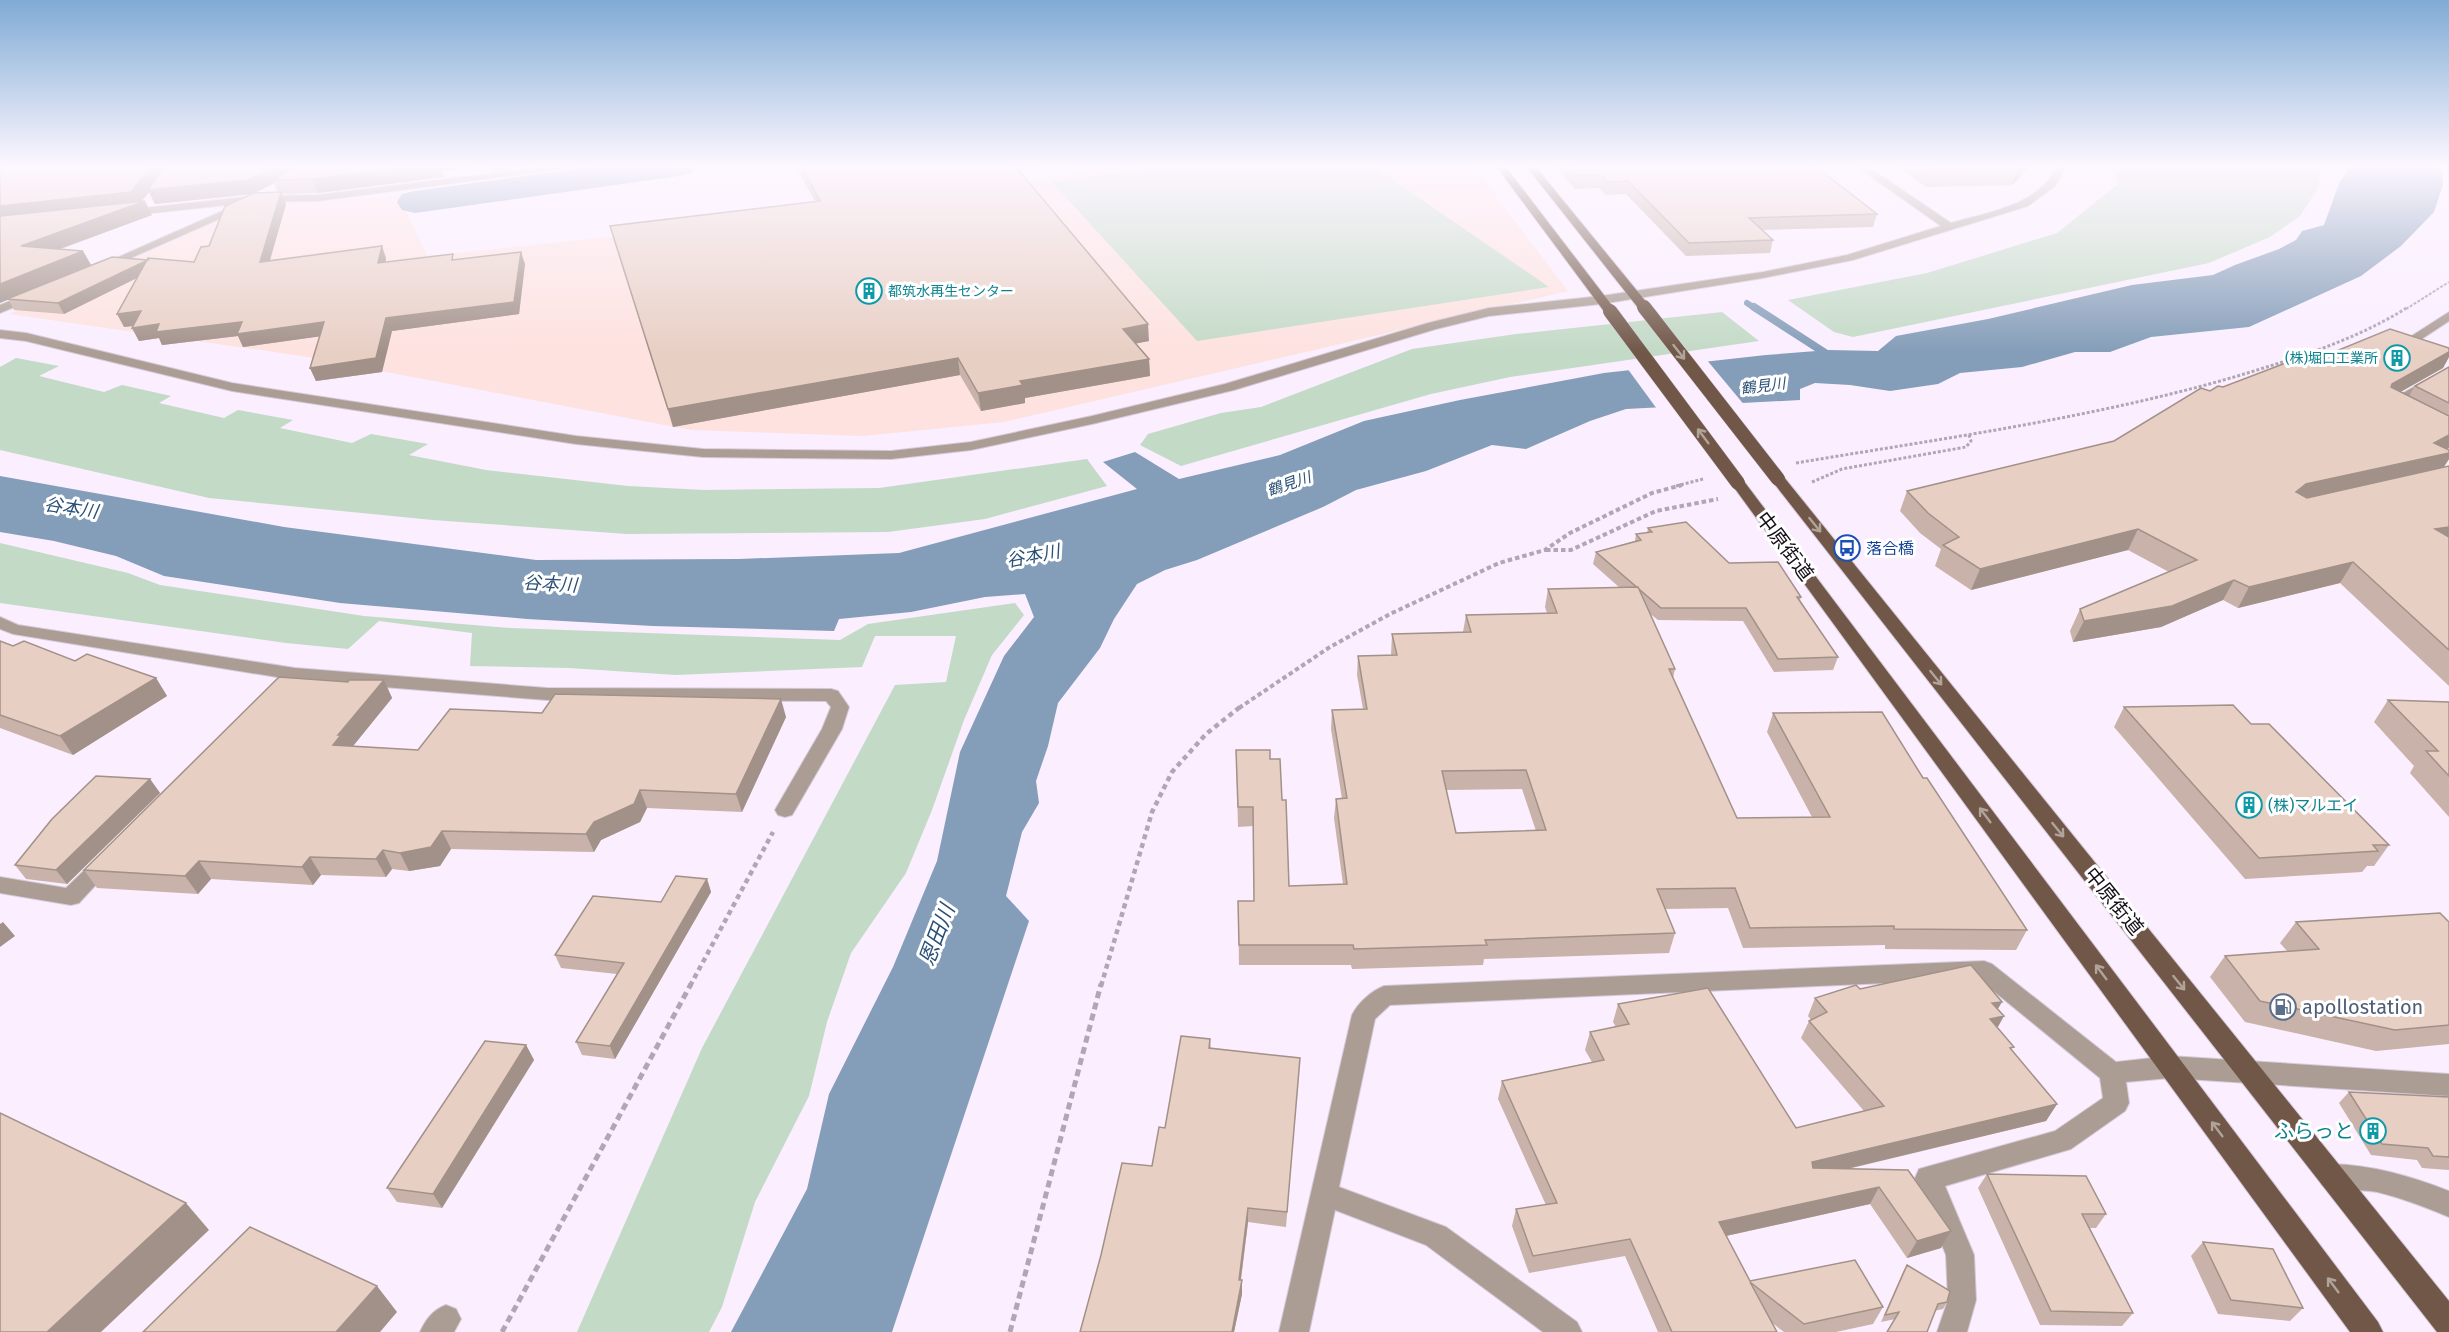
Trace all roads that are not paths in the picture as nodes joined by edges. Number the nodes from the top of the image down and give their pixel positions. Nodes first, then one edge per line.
1 (189, 228) edge
2 (1547, 228) edge
3 (1580, 228) edge
4 (1951, 228) edge
5 (92, 271) edge
6 (41, 292) edge
7 (1633, 294) junction
8 (1601, 300) junction
9 (0, 309) edge
10 (2449, 316) edge
11 (0, 334) edge
12 (2438, 357) edge
13 (2449, 371) edge
14 (2409, 415) edge
15 (0, 622) edge
16 (295, 674) junction
17 (279, 689) edge
18 (785, 810) road end
19 (119, 849) edge
20 (0, 885) edge
21 (2170, 1066) junction
22 (2112, 1073) junction
23 (2251, 1073) junction
24 (2449, 1085) edge
25 (2331, 1176) junction
26 (1323, 1193) junction
27 (2449, 1204) edge
28 (2449, 1324) edge
29 (1294, 1332) edge
30 (1567, 1332) edge
31 (1952, 1332) edge
32 (2368, 1332) edge

1 - 5 street
2 - 8 main road
3 - 7 main road
4 - 7 street
6 - 9 street
7 - 8 street
7 -> 23 main road, 中原街道, bridge
8 - 11 street
21 -> 8 main road, 中原街道, bridge
10 - 12 street
13 - 14 street
15 - 16 street
16 - 17 street
16 - 18 street
19 - 20 street
21 - 22 street
21 - 23 street
32 -> 21 main road, 中原街道
22 - 26 street
22 - 31 street
23 - 24 street
23 - 25 main road, 中原街道
25 - 27 street
25 - 28 main road, 中原街道
26 - 29 street
26 - 30 street

